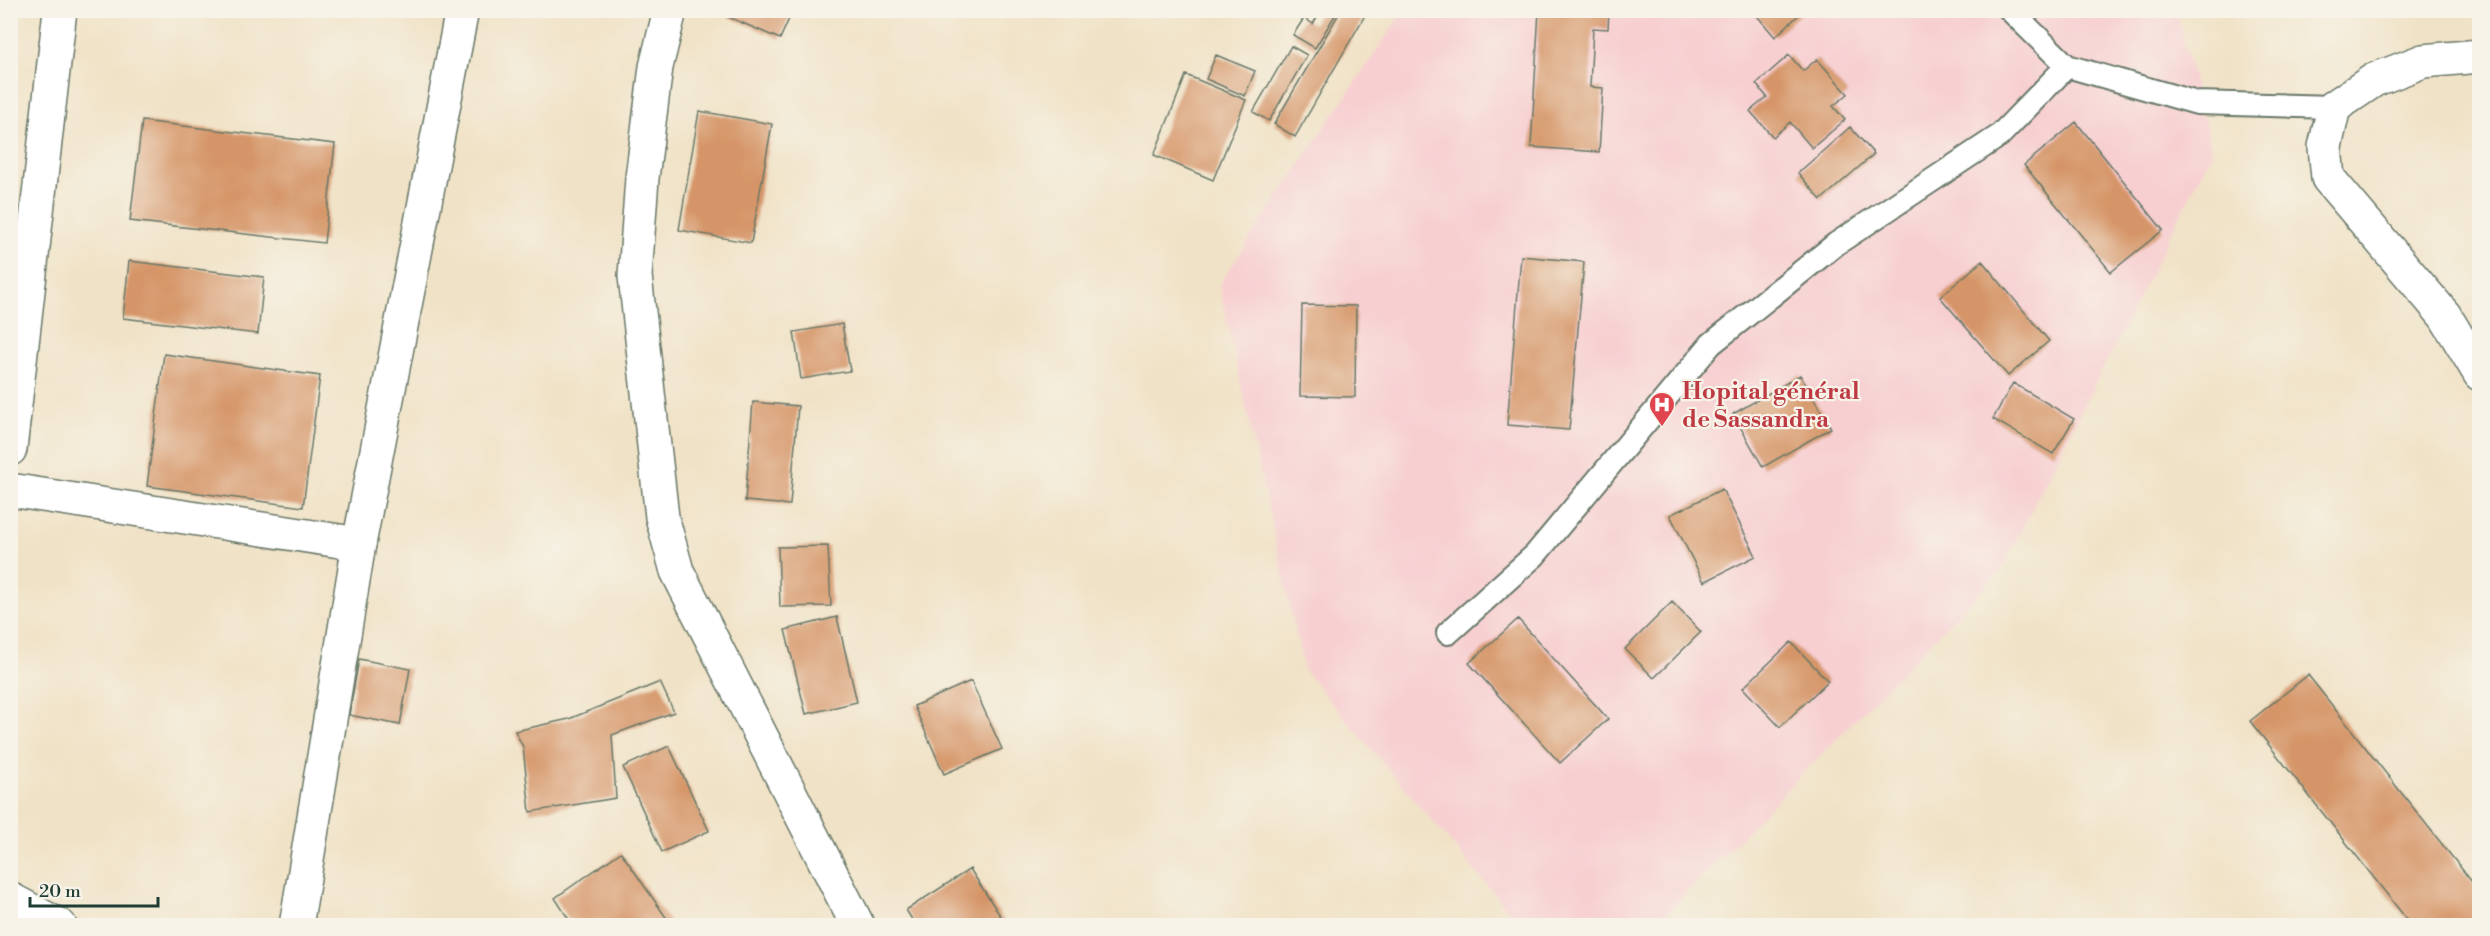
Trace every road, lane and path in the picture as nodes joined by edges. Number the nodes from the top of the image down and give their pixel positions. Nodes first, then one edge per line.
1 (60, 10) edge
2 (462, 10) edge
3 (670, 10) edge
4 (2010, 10) edge
5 (2480, 56) edge
6 (2067, 66) junction
7 (2334, 107) junction
8 (2480, 374) edge
9 (10, 450) edge
10 (10, 490) edge
11 (359, 544) junction
12 (1448, 633) dead end
13 (10, 899) edge
14 (60, 926) edge
15 (296, 926) edge
16 (858, 926) edge

1 - 9 street
2 - 11 street
3 - 16 street
4 - 6 lane
5 - 7 street
6 - 7 lane
6 - 12 lane
7 - 8 street
10 - 11 street
11 - 15 street
13 - 14 street

